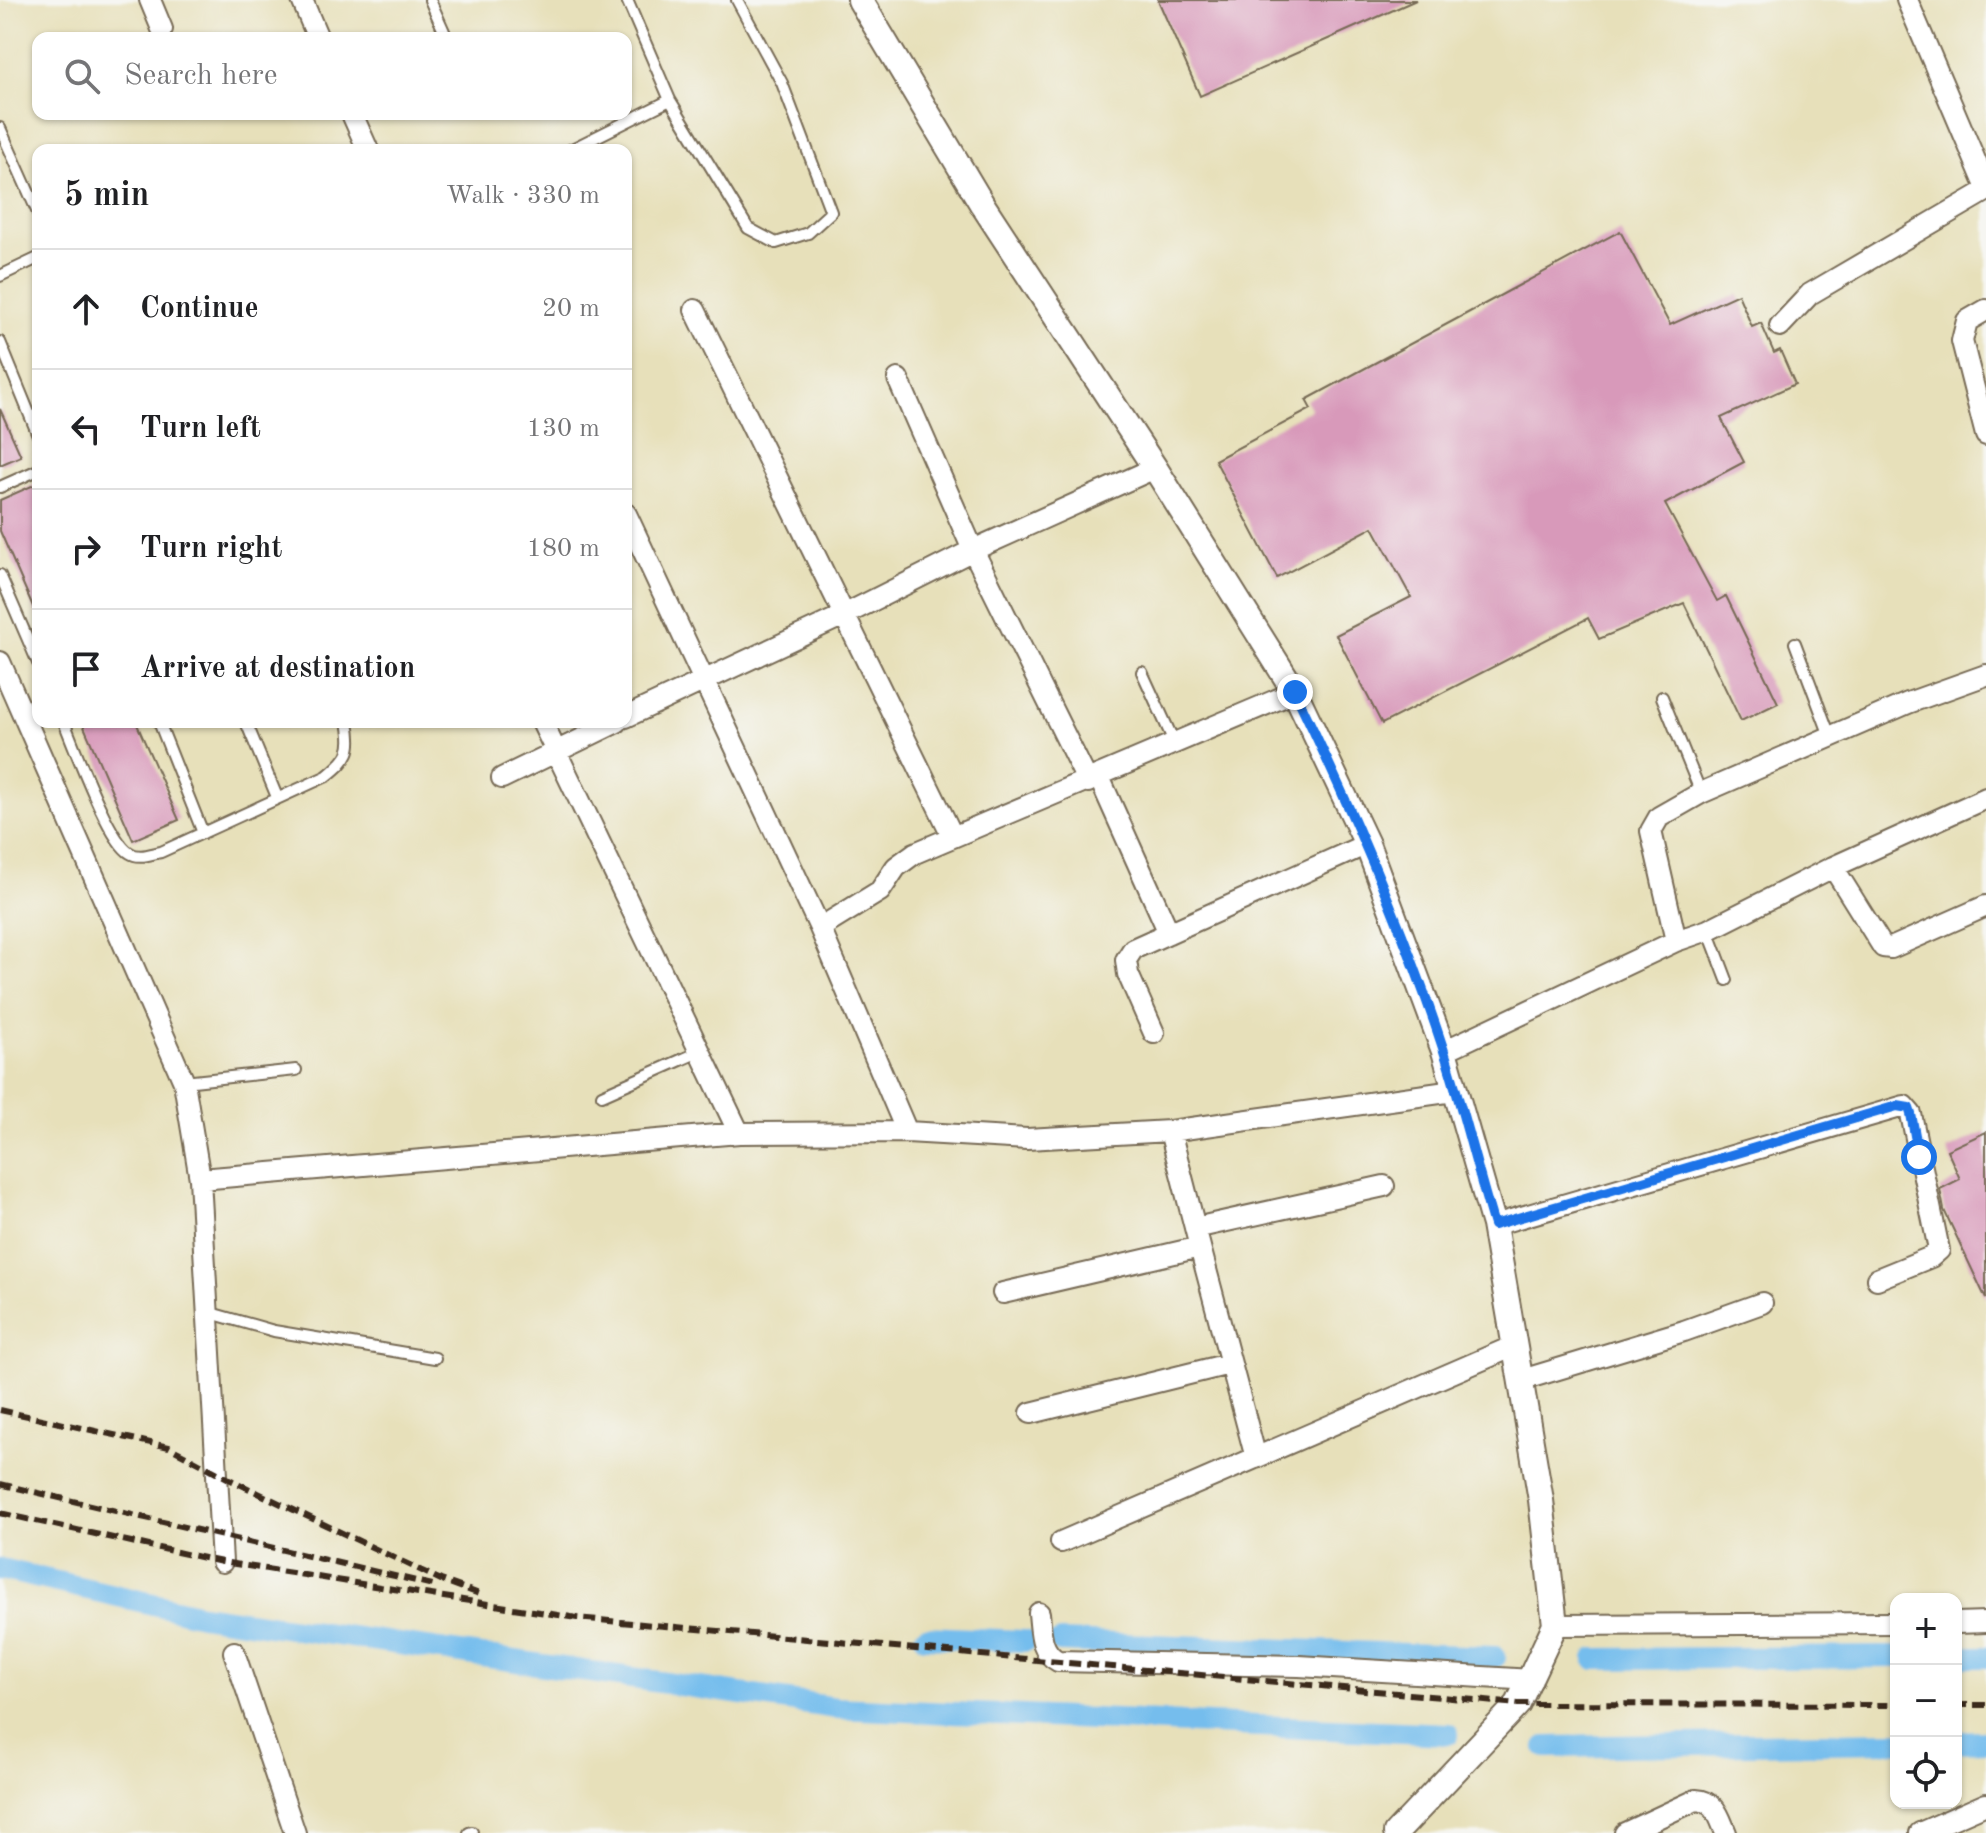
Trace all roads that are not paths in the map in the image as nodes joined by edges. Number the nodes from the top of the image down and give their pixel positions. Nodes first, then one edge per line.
1 (150, 0) edge
2 (302, 0) edge
3 (430, 0) edge
4 (627, 0) edge
5 (737, 0) edge
6 (860, 0) edge
7 (1907, 0) edge
8 (162, 29) dead end
9 (315, 32) edge
10 (444, 32) edge
11 (670, 100) junction
12 (632, 119) edge
13 (355, 120) edge
14 (630, 120) edge
15 (0, 128) edge
16 (365, 144) edge
17 (582, 144) edge
18 (1986, 189) edge
19 (32, 200) edge
20 (32, 261) edge
21 (0, 276) edge
22 (695, 310) dead end
23 (1986, 310) edge
24 (1780, 326) dead end
25 (0, 342) edge
26 (898, 379) dead end
27 (32, 420) edge
28 (1986, 435) edge
29 (1155, 468) junction
30 (32, 473) edge
31 (0, 487) edge
32 (632, 527) edge
33 (973, 550) junction
34 (0, 575) edge
35 (844, 615) junction
36 (1795, 643) dead end
37 (32, 649) edge
38 (0, 662) edge
39 (1142, 672) dead end
40 (1986, 675) edge
41 (704, 678) junction
42 (1295, 692) junction
43 (1662, 697) dead end
44 (632, 714) edge
45 (67, 728) edge
46 (161, 728) edge
47 (248, 728) edge
48 (349, 728) edge
49 (545, 728) edge
50 (605, 728) edge
51 (1830, 736) junction
52 (1175, 744) junction
53 (556, 753) junction
54 (502, 778) dead end
55 (1093, 779) junction
56 (1701, 793) junction
57 (277, 797) junction
58 (1986, 798) edge
59 (203, 833) junction
60 (953, 837) junction
61 (1367, 844) junction
62 (1833, 867) junction
63 (1986, 906) edge
64 (820, 928) junction
65 (1708, 930) junction
66 (1169, 933) junction
67 (1676, 941) junction
68 (1727, 980) dead end
69 (1154, 1033) dead end
70 (1444, 1051) junction
71 (699, 1052) junction
72 (296, 1070) dead end
73 (184, 1082) junction
74 (1454, 1091) junction
75 (602, 1095) dead end
76 (1170, 1131) junction
77 (907, 1132) junction
78 (739, 1133) junction
79 (200, 1179) junction
80 (1384, 1186) dead end
81 (1494, 1225) junction
82 (1197, 1238) junction
83 (1877, 1279) dead end
84 (1003, 1293) dead end
85 (1762, 1303) dead end
86 (205, 1312) junction
87 (1514, 1346) junction
88 (435, 1358) dead end
89 (1229, 1364) junction
90 (1522, 1380) junction
91 (1031, 1413) dead end
92 (1256, 1458) junction
93 (1061, 1542) dead end
94 (222, 1562) dead end
95 (1039, 1613) dead end
96 (1986, 1622) edge
97 (1890, 1623) edge
98 (1962, 1623) edge
99 (1555, 1625) junction
100 (234, 1652) dead end
101 (1532, 1680) junction
102 (1986, 1804) edge
103 (295, 1833) edge
104 (1396, 1833) edge
105 (1625, 1833) edge
106 (1726, 1833) edge
107 (1920, 1833) edge

1 - 8 street
2 - 9 street
3 - 10 lane
4 - 11 lane
5 - 11 lane
6 - 29 street
7 - 18 street
11 - 12 lane
13 - 16 street
14 - 17 lane
15 - 19 lane
18 - 24 street
20 - 21 lane
22 - 35 street
23 - 28 street
25 - 27 lane
26 - 33 street
29 - 33 street
29 - 42 street
30 - 31 lane
32 - 41 street
33 - 35 street
33 - 55 street
34 - 37 lane
35 - 41 street
35 - 60 street
36 - 51 lane
38 - 73 street
39 - 52 lane
40 - 51 street
41 - 44 street
41 - 64 street
42 - 52 street
42 - 61 street
43 - 56 lane
45 - 59 lane
46 - 59 lane
47 - 57 lane
48 - 57 lane
49 - 53 street
50 - 53 street
51 - 56 street
52 - 55 street
53 - 54 street
53 - 71 street
55 - 60 street
55 - 66 street
56 - 67 street
57 - 59 lane
58 - 62 street
60 - 64 street
61 - 66 street
61 - 70 street
62 - 63 street
62 - 65 street
64 - 77 street
65 - 67 street
65 - 68 lane
66 - 69 street
67 - 70 street
70 - 74 street
71 - 75 lane
71 - 78 street
72 - 73 lane
73 - 79 street
74 - 76 street
74 - 81 street
76 - 77 street
76 - 82 street
77 - 78 street
78 - 79 street
79 - 86 street
80 - 82 street
81 - 83 street
81 - 87 street
82 - 84 street
82 - 89 street
85 - 90 street
86 - 88 lane
86 - 94 street
87 - 90 street
87 - 92 street
89 - 91 street
89 - 92 street
90 - 99 street
92 - 93 street
95 - 101 street
96 - 98 street
97 - 99 street
99 - 101 street
100 - 103 street
101 - 104 street
102 - 107 street
105 - 106 street

